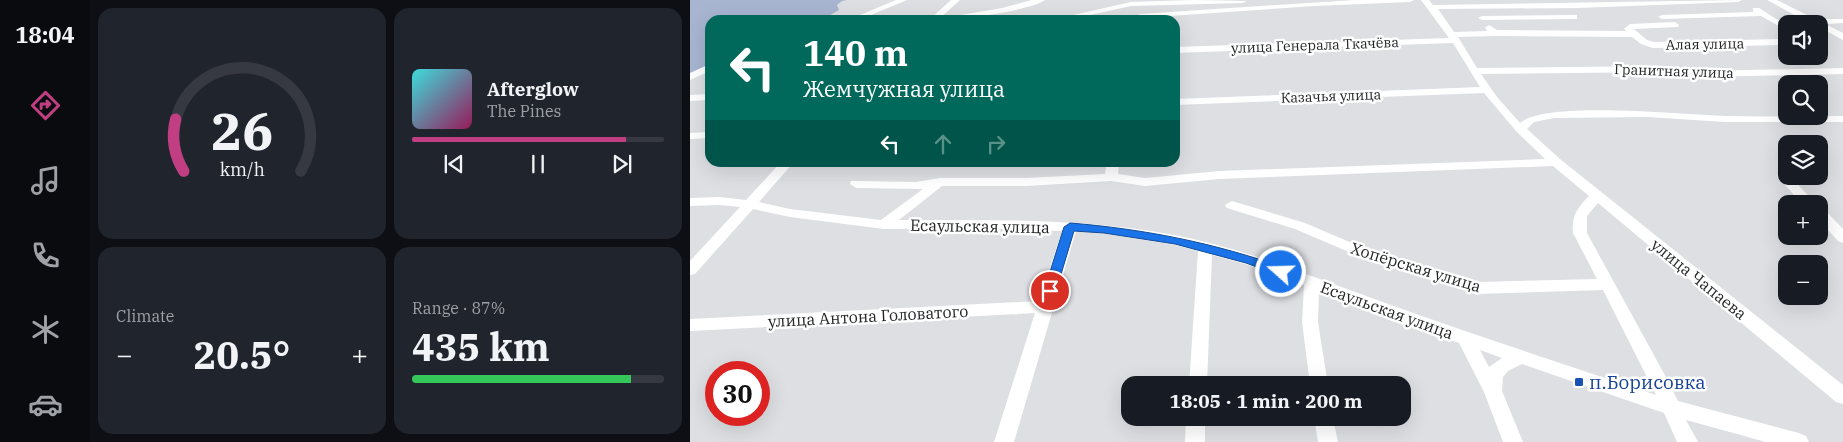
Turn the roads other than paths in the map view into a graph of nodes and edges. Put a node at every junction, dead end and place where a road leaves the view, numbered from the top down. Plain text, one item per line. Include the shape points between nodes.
1 (903, 0) edge
2 (956, 0) edge
3 (1040, 0) edge
4 (1410, 0) edge
5 (1738, 0) edge
6 (1771, 0) edge
7 (1243, 1) edge
8 (1159, 2) edge
9 (1428, 3) edge
10 (1474, 6) junction
11 (1763, 14) junction
12 (865, 15) edge
13 (939, 15) edge
14 (972, 15) edge
15 (1079, 15) edge
16 (1141, 15) edge
17 (1177, 15) edge
18 (1801, 15) edge
19 (1482, 18) junction
20 (1574, 18) dead end
21 (1628, 18) dead end
22 (1843, 21) edge
23 (1828, 22) edge
24 (1778, 23) edge
25 (1674, 25) dead end
26 (1828, 29) edge
27 (1495, 33) junction
28 (1633, 34) junction
29 (1453, 37) junction
30 (1843, 37) edge
31 (1778, 42) edge
32 (1180, 50) edge
33 (705, 70) edge
34 (1843, 70) edge
35 (1475, 71) junction
36 (690, 77) edge
37 (1487, 90) junction
38 (705, 97) edge
39 (690, 98) edge
40 (1180, 102) edge
41 (1843, 119) edge
42 (1520, 128) junction
43 (705, 135) edge
44 (690, 136) edge
45 (1556, 162) junction
46 (783, 167) edge
47 (1113, 167) edge
48 (1112, 177) junction
49 (940, 182) junction
50 (856, 184) dead end
51 (1792, 185) edge
52 (1801, 195) edge
53 (1597, 196) junction
54 (690, 202) edge
55 (750, 204) junction
56 (1232, 205) dead end
57 (1828, 222) edge
58 (884, 225) junction
59 (1070, 227) junction
60 (1843, 238) edge
61 (1205, 248) junction
62 (690, 270) edge
63 (1312, 283) junction
64 (1607, 284) junction
65 (1045, 307) junction
66 (690, 325) edge
67 (1465, 338) junction
68 (1522, 356) junction
69 (1198, 376) edge
70 (1318, 376) edge
71 (1493, 391) junction
72 (1843, 396) edge
73 (1672, 408) junction
74 (1196, 426) edge
75 (1325, 426) edge
76 (1004, 442) edge
77 (1195, 442) edge
78 (1328, 442) edge
79 (1513, 442) edge
80 (1688, 442) edge
81 (1799, 442) edge

1 - 12 street
2 - 13 street
3 - 14 street
4 - 17 street
5 - 10 street
5 - 11 street
6 - 18 street
7 - 8 street
8 - 15 street via 1131,4
8 - 16 street
9 - 10 street
9 - 29 street, улица Чапаева
10 - 19 street
11 - 21 street
11 - 24 street
19 - 20 street
19 - 27 street
22 - 23 street
25 - 28 street via 1628,28
26 - 30 street
27 - 28 street, улица Генерала Ткачёва
27 - 29 street, улица Генерала Ткачёва
28 - 31 street, Алая улица via 1653,45
29 - 32 street, улица Генерала Ткачёва
29 - 35 street, улица Чапаева
33 - 36 street
34 - 35 street, Гранитная улица via 1704,74 1666,69
35 - 37 street, улица Чапаева
37 - 40 street, Казачья улица
37 - 42 street, улица Чапаева
38 - 39 street
41 - 42 street via 1554,115 1532,118
42 - 45 street, улица Чапаева
43 - 44 street
45 - 48 street via 1220,175 1146,182
45 - 53 street, улица Чапаева
46 - 55 street
47 - 48 street
48 - 49 street
49 - 50 street via 916,186
49 - 58 street
51 - 52 street
53 - 64 street via 1582,211 1578,222 1580,234
53 - 72 street, улица Чапаева
54 - 55 street, Есаульская улица
55 - 58 street, Есаульская улица via 790,214
55 - 62 street
56 - 64 street, Хопёрская улица via 1300,226 1368,254 1476,288
57 - 60 street
58 - 59 street, Есаульская улица
59 - 61 street, Есаульская улица via 1150,235
59 - 65 street
61 - 63 street, Есаульская улица via 1250,260
61 - 69 street
63 - 67 street, Есаульская улица
63 - 70 street via 1310,322
64 - 73 street
65 - 66 street, улица Антона Головатого
65 - 76 street
67 - 68 street, Есаульская улица
67 - 71 street
68 - 71 street via 1494,374
68 - 73 street, Есаульская улица
71 - 79 street
73 - 80 street
73 - 81 street, Есаульская улица
74 - 77 street
75 - 78 street

